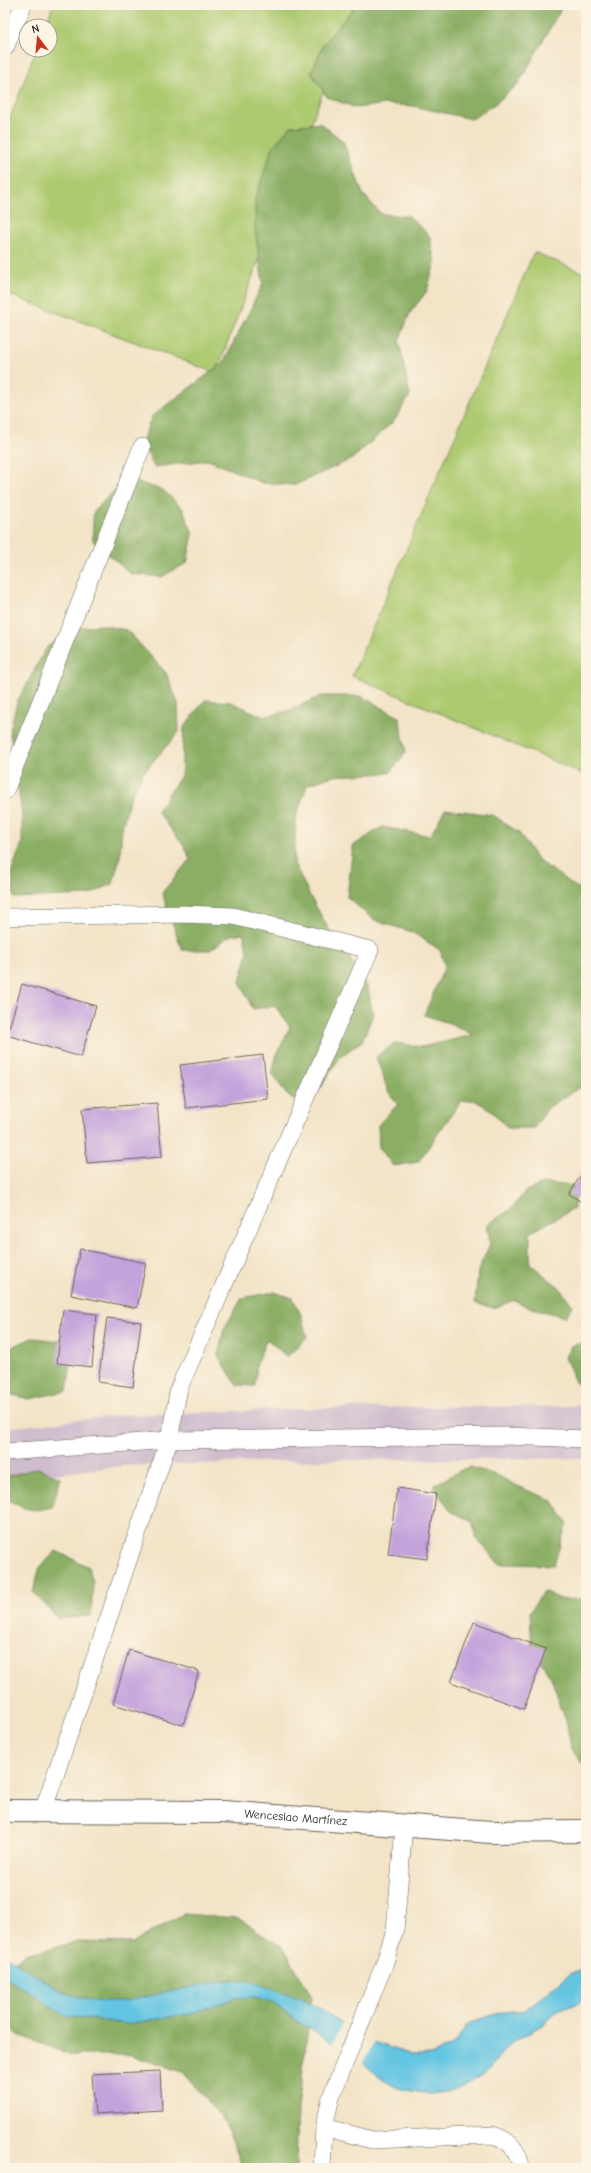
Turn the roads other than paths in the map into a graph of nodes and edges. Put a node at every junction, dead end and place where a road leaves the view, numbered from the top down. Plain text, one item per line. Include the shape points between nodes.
1 (23, 5) edge
2 (5, 48) edge
3 (142, 447) dead end
4 (5, 791) edge
5 (5, 917) edge
6 (586, 1439) edge
7 (169, 1440) junction
8 (5, 1452) edge
9 (43, 1810) junction
10 (5, 1811) edge
11 (404, 1826) junction
12 (586, 1831) edge
13 (324, 2127) junction
14 (322, 2168) edge
15 (521, 2168) edge

1 - 2 lane
3 - 4 lane
5 - 7 lane via 184,914 233,916 370,950 178,1388
6 - 7 lane via 505,1436
7 - 8 lane
7 - 9 lane
9 - 10 main road, Wenceslao Martínez
9 - 11 main road, Wenceslao Martínez via 223,1812
11 - 12 main road, Wenceslao Martínez via 491,1832
11 - 13 lane via 395,1930 384,1965 331,2097
13 - 14 lane
13 - 15 lane via 372,2140 492,2135 504,2138 512,2145

